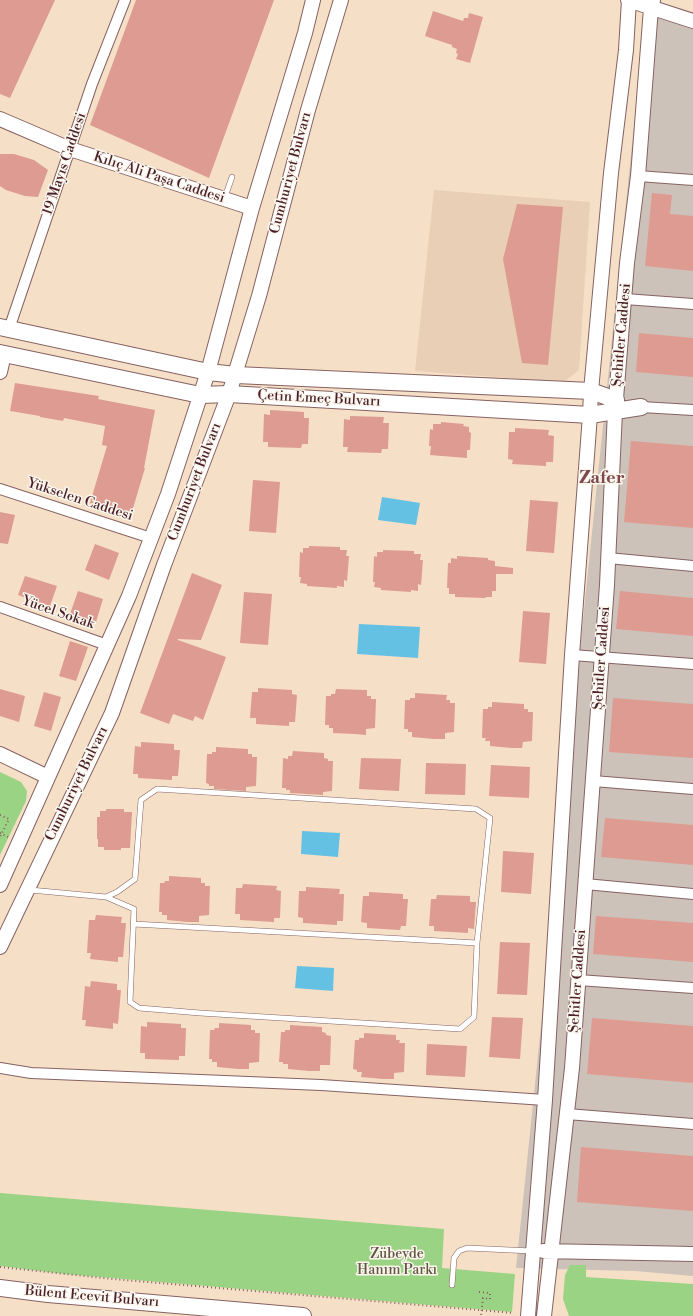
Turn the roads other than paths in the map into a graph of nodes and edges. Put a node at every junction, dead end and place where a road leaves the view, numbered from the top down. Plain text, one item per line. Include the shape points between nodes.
1 (125, 0) edge
2 (313, 0) edge
3 (341, 0) edge
4 (629, 0) edge
5 (652, 4) edge
6 (693, 21) edge
7 (0, 119) edge
8 (70, 149) junction
9 (638, 176) junction
10 (232, 177) dead end
11 (693, 180) edge
12 (224, 199) junction
13 (252, 208) junction
14 (625, 299) junction
15 (693, 304) edge
16 (4, 328) edge
17 (2, 354) edge
18 (0, 372) edge
19 (208, 372) junction
20 (236, 375) junction
21 (591, 391) junction
22 (229, 394) junction
23 (200, 395) junction
24 (616, 406) junction
25 (641, 407) joint
26 (693, 410) edge
27 (590, 415) junction
28 (0, 489) edge
29 (151, 538) junction
30 (608, 558) junction
31 (693, 566) edge
32 (0, 608) edge
33 (107, 645) junction
34 (572, 655) junction
35 (602, 656) junction
36 (693, 664) edge
37 (0, 754) edge
38 (48, 777) junction
39 (593, 781) junction
40 (693, 789) edge
41 (585, 884) junction
42 (0, 885) edge
43 (27, 889) junction
44 (693, 894) edge
45 (106, 897) junction
46 (134, 924) junction
47 (477, 943) junction
48 (0, 947) edge
49 (578, 980) junction
50 (693, 988) edge
51 (0, 1068) edge
52 (545, 1100) junction
53 (567, 1114) junction
54 (693, 1124) edge
55 (533, 1251) junction
56 (552, 1251) junction
57 (693, 1254) edge
58 (452, 1284) dead end
59 (0, 1288) edge
60 (303, 1316) edge
61 (528, 1316) edge
62 (544, 1316) edge

1 - 8 street, 19 Mayıs Caddesi
2 - 13 street, Cumhuriyet Bulvarı
3 - 20 street, Cumhuriyet Bulvarı via 308,110
4 - 5 street
4 - 21 street, Şehitler Caddesi
5 - 6 street
5 - 9 street, Şehitler Caddesi
7 - 8 street, Kılıç Ali Paşa Caddesi
8 - 12 street, Kılıç Ali Paşa Caddesi
8 - 16 street, 19 Mayıs Caddesi
9 - 11 street
9 - 14 street, Şehitler Caddesi
10 - 12 lane
12 - 13 street, Kılıç Ali Paşa Caddesi
13 - 19 street, Cumhuriyet Bulvarı
14 - 15 street
14 - 24 street, Şehitler Caddesi
16 - 19 main road
17 - 18 street
17 - 23 main road, Çetin Emeç Bulvarı
19 - 20 main road
19 - 23 street, Cumhuriyet Bulvarı
20 - 21 main road
20 - 22 street, Cumhuriyet Bulvarı
21 - 24 main road
21 - 27 street, Şehitler Caddesi
22 - 23 main road, Çetin Emeç Bulvarı
22 - 27 main road, Çetin Emeç Bulvarı
22 - 43 street, Cumhuriyet Bulvarı via 164,565 112,713
23 - 29 street, Cumhuriyet Bulvarı
24 - 25 main road, Çetin Emeç Bulvarı
24 - 27 main road, Çetin Emeç Bulvarı
24 - 30 street, Şehitler Caddesi
25 - 26 street
27 - 34 street, Şehitler Caddesi
28 - 29 street, Yükselen Caddesi
29 - 33 street, Cumhuriyet Bulvarı
30 - 31 street
30 - 35 street, Şehitler Caddesi
32 - 33 street, Yücel Sokak
33 - 38 street, Cumhuriyet Bulvarı
34 - 35 street
34 - 52 street, Şehitler Caddesi
35 - 36 street
35 - 39 street, Şehitler Caddesi
37 - 38 street
38 - 42 street, Cumhuriyet Bulvarı
39 - 40 street
39 - 41 street, Şehitler Caddesi
41 - 44 street
41 - 49 street, Şehitler Caddesi
43 - 45 lane
43 - 48 street, Cumhuriyet Bulvarı
45 - 46 lane via 134,909
45 - 47 lane via 135,879 141,800 157,790 476,809 490,818
46 - 47 lane
46 - 47 lane via 130,1002 139,1008 460,1029 474,1017
49 - 50 street
49 - 53 street, Şehitler Caddesi
51 - 52 street via 31,1073 321,1085
52 - 55 street, Şehitler Caddesi
53 - 54 street
53 - 56 street, Şehitler Caddesi
55 - 56 street
55 - 58 lane via 467,1248 459,1251 454,1258
55 - 61 street, Şehitler Caddesi
56 - 57 street
56 - 62 street, Şehitler Caddesi
59 - 60 main road, Bülent Ecevit Bulvarı

